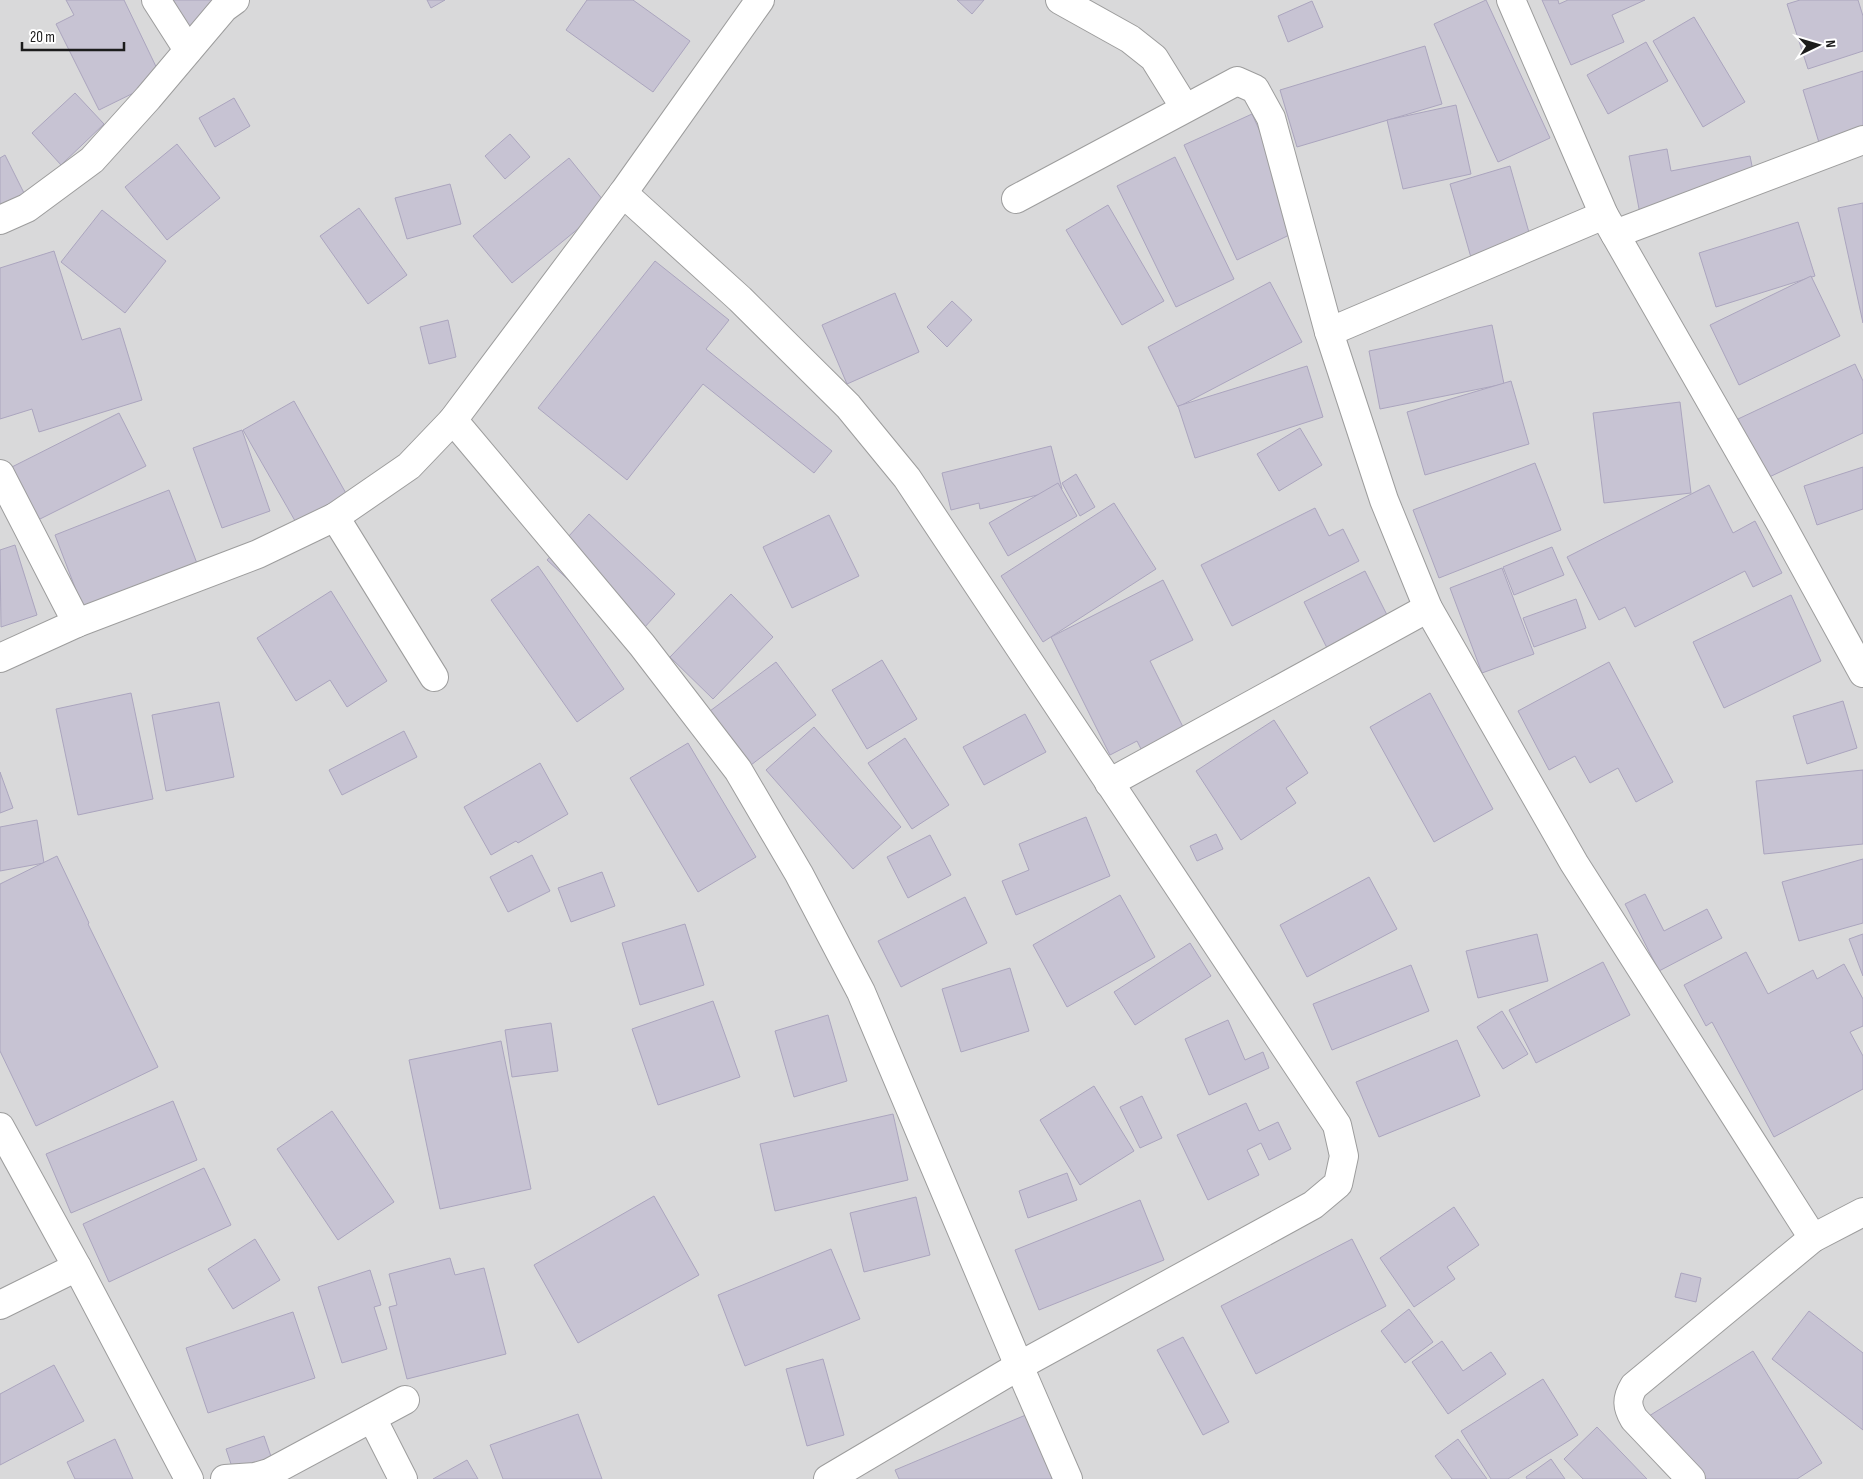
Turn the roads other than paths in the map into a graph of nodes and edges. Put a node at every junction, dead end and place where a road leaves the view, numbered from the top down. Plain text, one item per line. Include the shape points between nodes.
1 (156, 0) edge
2 (235, 0) edge
3 (760, 0) edge
4 (1060, 0) edge
5 (1511, 0) edge
6 (188, 50) junction
7 (1185, 108) junction
8 (1863, 140) edge
9 (624, 193) junction
10 (1016, 199) dead end
11 (0, 220) edge
12 (1610, 224) junction
13 (1328, 332) junction
14 (453, 420) junction
15 (0, 474) edge
16 (335, 517) junction
17 (1428, 608) junction
18 (78, 623) junction
19 (0, 658) edge
20 (1863, 673) edge
21 (434, 677) dead end
22 (1110, 782) junction
23 (0, 1127) edge
24 (1863, 1212) edge
25 (1813, 1238) junction
26 (77, 1267) junction
27 (0, 1305) edge
28 (1019, 1366) junction
29 (404, 1400) dead end
30 (372, 1418) junction
31 (190, 1479) edge
32 (225, 1479) edge
33 (403, 1479) edge
34 (828, 1479) edge
35 (1068, 1479) edge
36 (1691, 1479) edge

1 - 6 street
2 - 6 street via 224,8
3 - 9 street
4 - 7 street via 1130,38 1154,58
5 - 12 street
6 - 11 street via 92,160 27,208
7 - 10 street
7 - 13 street via 1237,80 1255,89 1271,118
8 - 12 street
9 - 14 street
9 - 22 street via 740,299 848,406 907,478
12 - 13 street
12 - 20 street
13 - 17 street via 1384,500
14 - 16 street via 409,466
14 - 28 street via 642,645 743,778 799,874 861,992
15 - 18 street
16 - 18 street via 258,554
16 - 21 street
17 - 22 street
17 - 25 street via 1574,863
18 - 19 street
22 - 28 street via 1337,1125 1344,1156 1338,1184 1313,1205
23 - 26 street
24 - 25 street
25 - 36 street via 1634,1386 1628,1395 1628,1408 1634,1419
26 - 27 street
26 - 31 street
28 - 34 street
28 - 35 street
29 - 30 street
30 - 32 street via 268,1473
30 - 33 street

